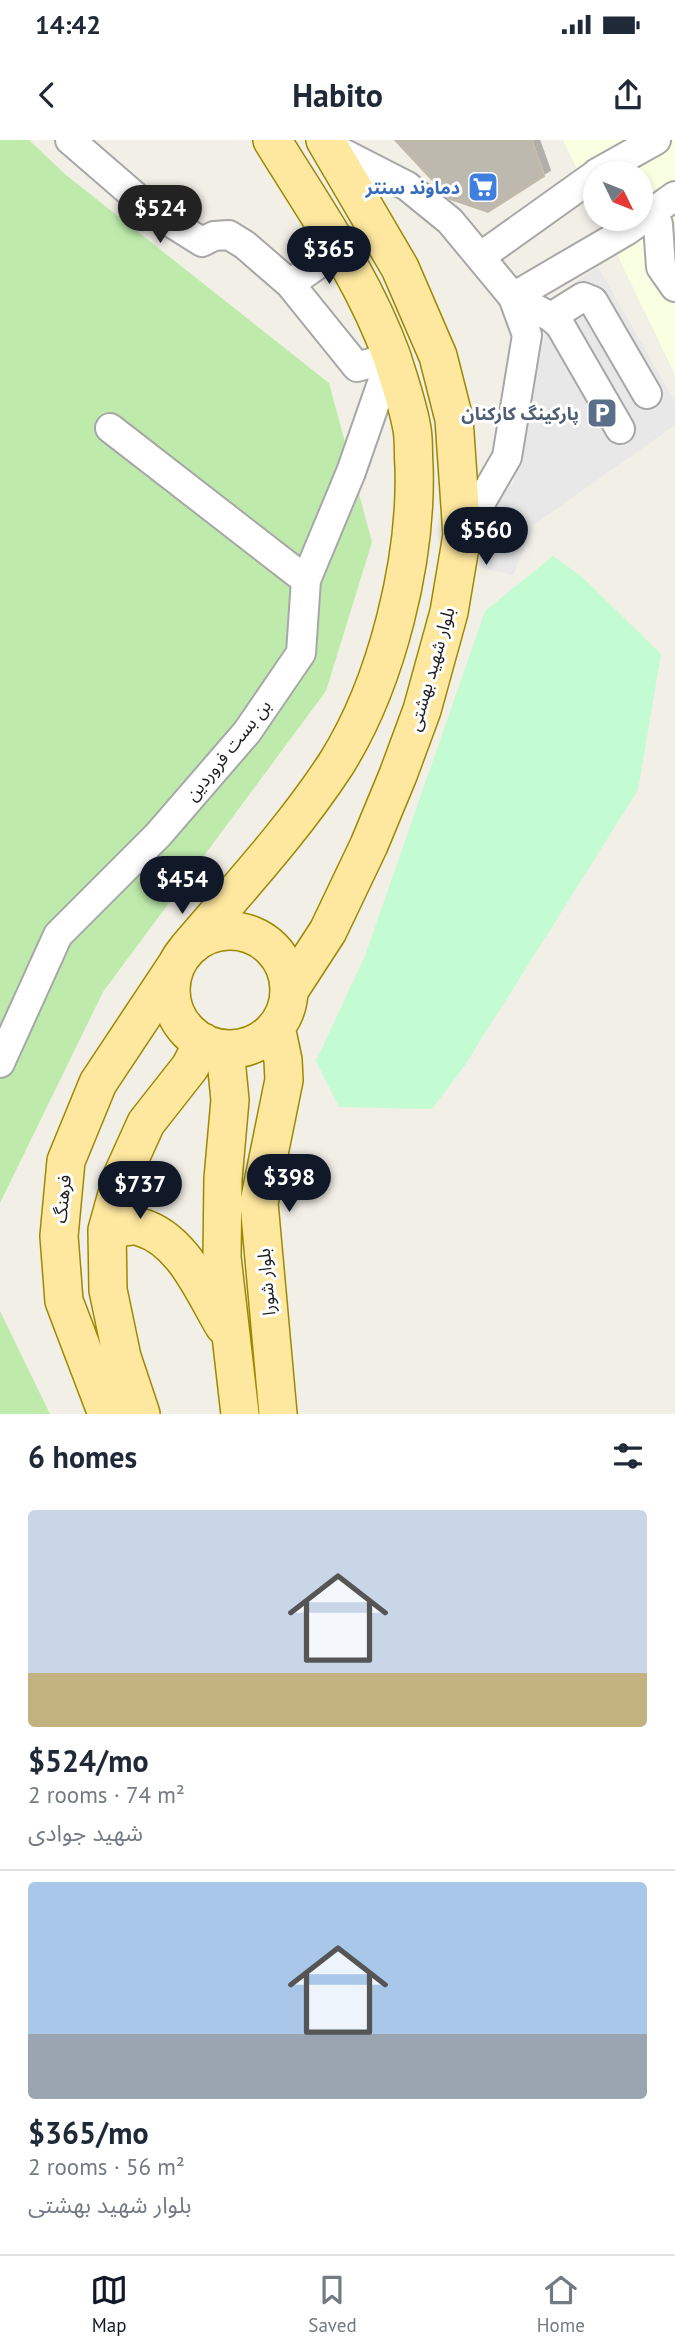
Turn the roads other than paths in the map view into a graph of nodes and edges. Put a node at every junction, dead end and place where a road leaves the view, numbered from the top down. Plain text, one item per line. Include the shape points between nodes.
1 (70, 140) edge
2 (272, 140) edge
3 (656, 140) edge
4 (328, 144) edge
5 (619, 161) edge
6 (583, 183) edge
7 (675, 196) edge
8 (653, 211) edge
9 (653, 214) edge
10 (626, 231) edge
11 (339, 249) junction
12 (480, 257) junction
13 (290, 284) junction
14 (675, 287) edge
15 (513, 297) junction
16 (551, 317) junction
17 (391, 357) junction
18 (647, 394) dead end
19 (110, 428) dead end
20 (620, 429) dead end
21 (462, 535) junction
22 (306, 580) junction
23 (182, 956) junction
24 (289, 991) junction
25 (276, 1027) junction
26 (214, 1046) junction
27 (0, 1063) edge
28 (107, 1230) junction
29 (231, 1337) junction
30 (107, 1414) edge
31 (141, 1414) edge
32 (240, 1414) edge
33 (278, 1414) edge

1 - 13 street via 152,210 202,242 229,235
2 - 11 main road
3 - 5 street
4 - 12 street via 407,186 450,221
4 - 21 main road, بلوار شهید بهشتی via 400,268 438,356 454,419
6 - 12 street
7 - 8 street
9 - 14 street via 661,267
10 - 15 street
11 - 13 street
11 - 17 main road
12 - 15 street
13 - 17 street via 357,367
15 - 16 street
15 - 21 street via 527,335 507,457
16 - 18 street via 583,297 593,301
16 - 20 street
17 - 22 street, بن بست فروردین via 351,472
17 - 23 main road via 412,429 415,502 402,593 370,697 342,754 298,818
19 - 22 street
21 - 24 main road, بلوار شهید بهشتی via 449,612 398,775 328,931
22 - 27 street, بن بست فروردین via 301,653 247,732 158,835 58,934
23 - 24 main road via 201,938 218,932 253,935 279,958
23 - 26 main road via 172,981 177,1017 188,1032
23 - 30 main road, فرهنگ via 98,1083 66,1161 59,1236 64,1301
24 - 25 main road
25 - 26 main road via 244,1047
25 - 33 main road, بلوار شورا via 284,1080 259,1203
26 - 28 main road via 190,1067 146,1123 122,1176
26 - 29 main road via 230,1100 222,1257
28 - 29 main road via 138,1226 165,1238 189,1266
28 - 31 main road via 108,1290 122,1357
29 - 32 main road

